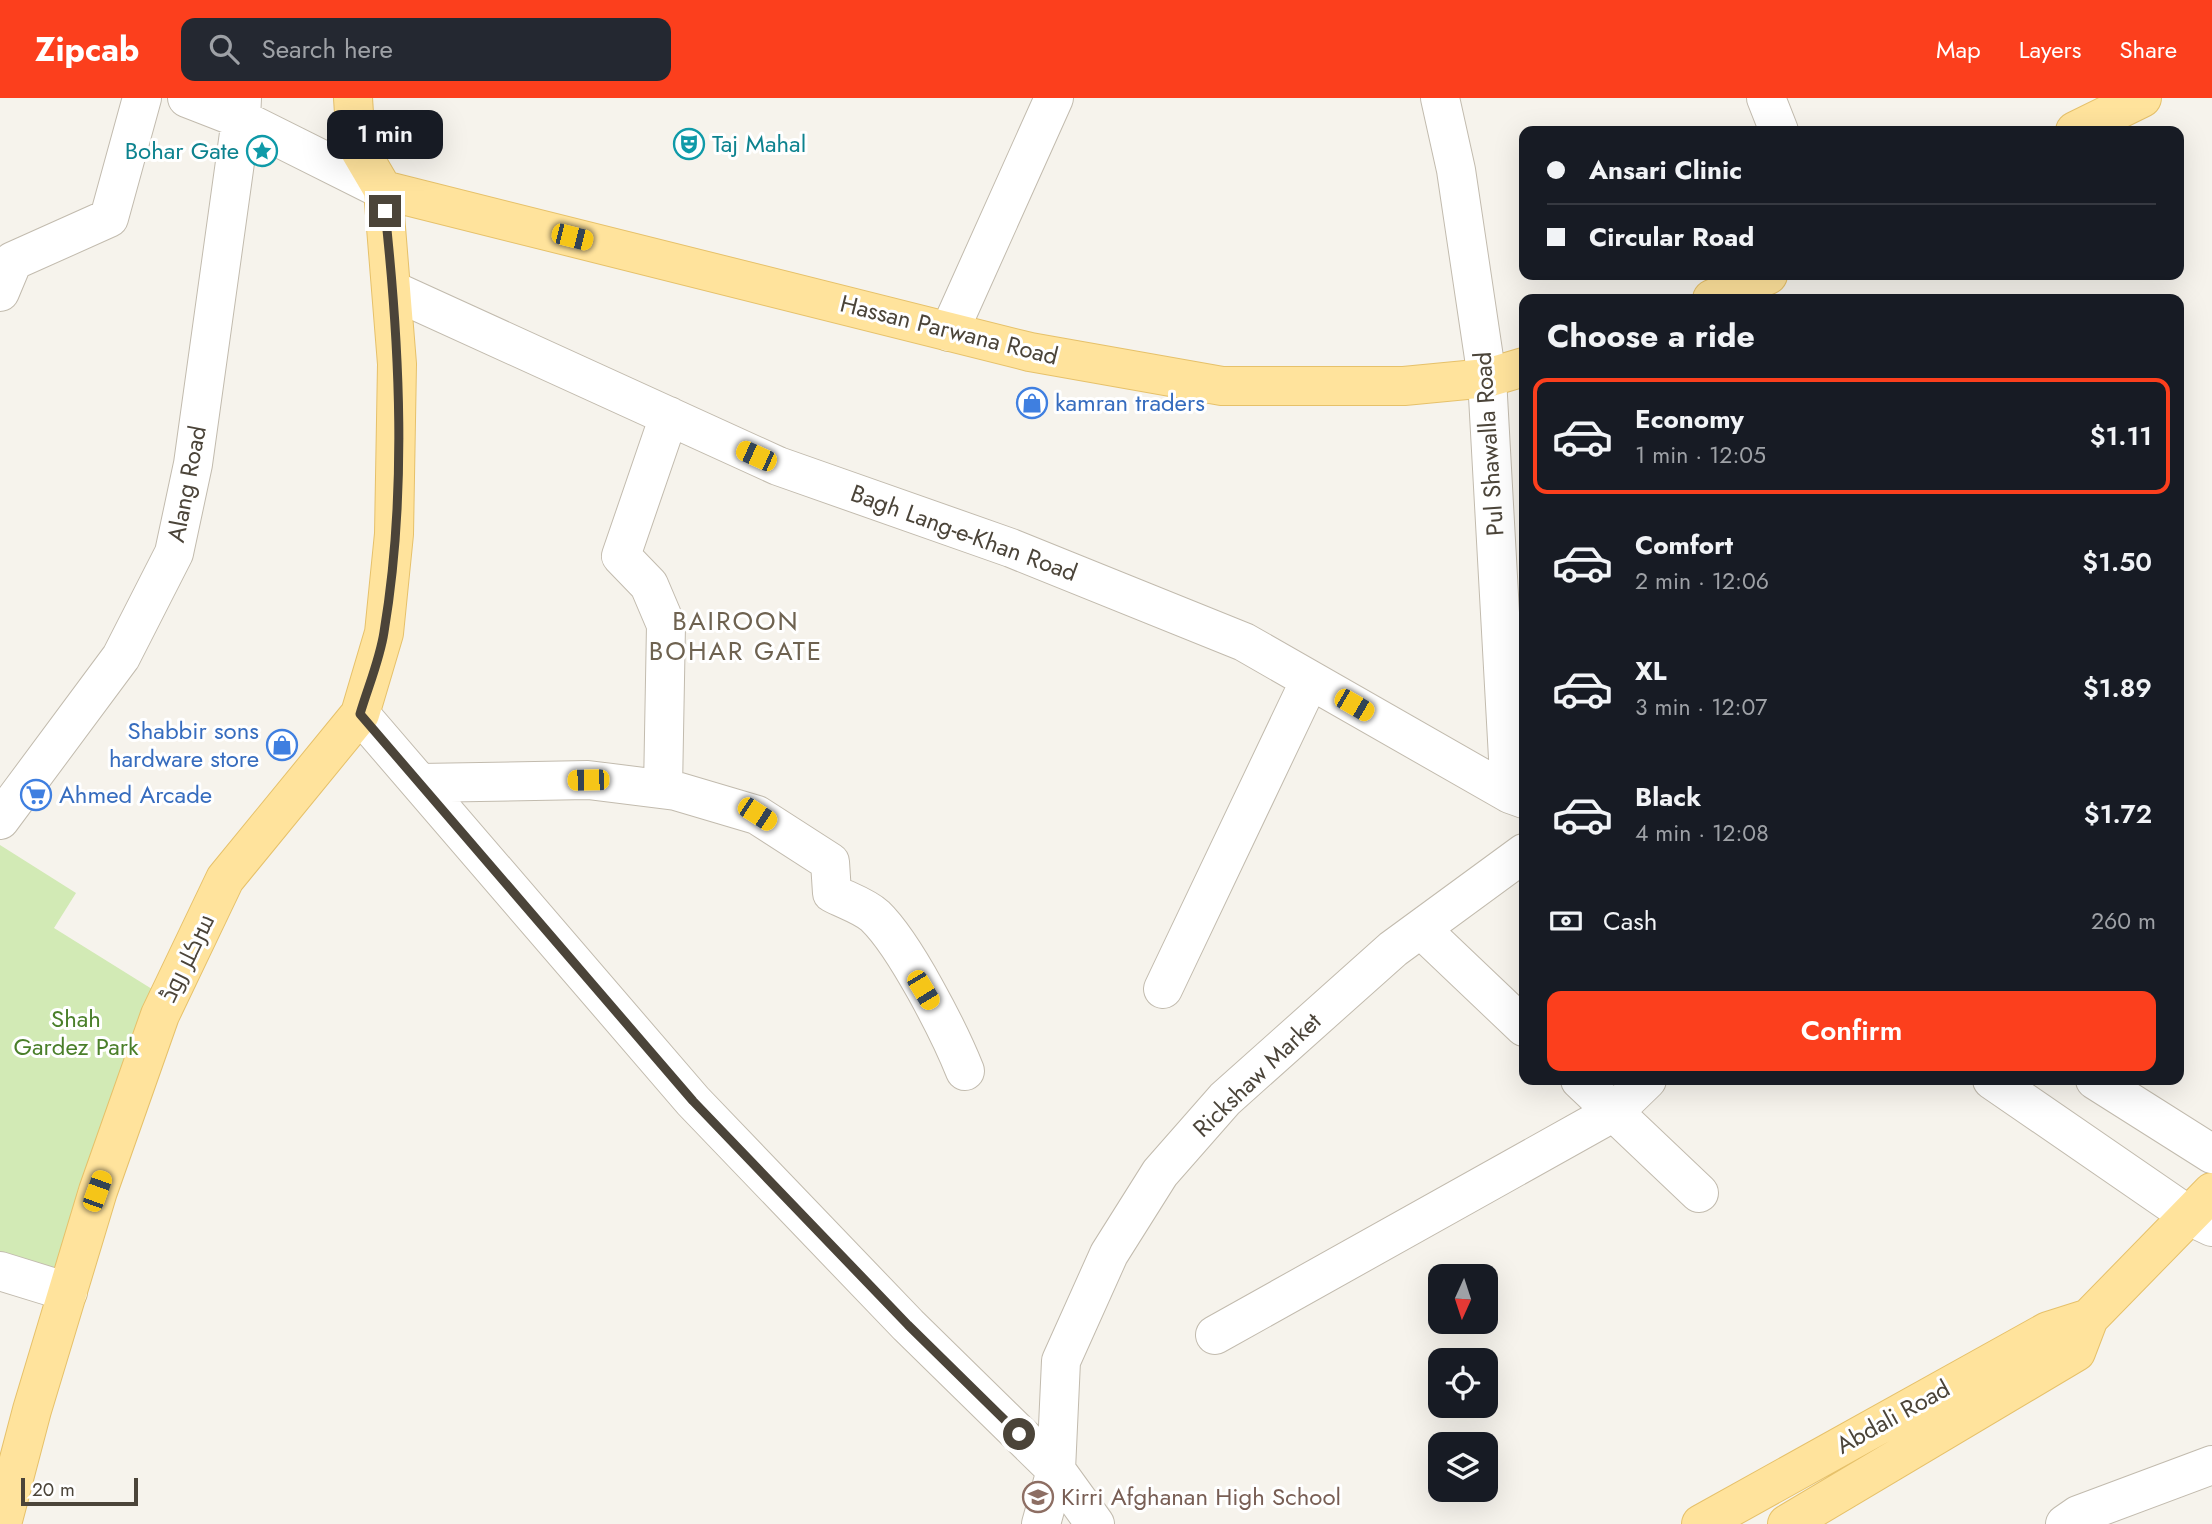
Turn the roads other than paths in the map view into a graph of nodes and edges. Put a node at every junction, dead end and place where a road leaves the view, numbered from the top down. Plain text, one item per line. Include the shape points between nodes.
1 (142, 98) edge
2 (187, 98) edge
3 (353, 98) edge
4 (1054, 98) edge
5 (1440, 98) edge
6 (1766, 98) edge
7 (2130, 101) edge
8 (242, 108) edge
9 (1777, 126) edge
10 (2084, 126) edge
11 (383, 190) junction
12 (1757, 280) edge
13 (392, 289) junction
14 (0, 292) edge
15 (1727, 294) edge
16 (949, 332) junction
17 (1519, 368) edge
18 (1487, 378) junction
19 (669, 416) junction
20 (1310, 680) junction
21 (360, 714) junction
22 (420, 783) junction
23 (663, 789) junction
24 (1517, 796) edge
25 (0, 820) edge
26 (1519, 857) edge
27 (1421, 929) junction
28 (1163, 989) dead end
29 (1519, 1022) edge
30 (965, 1070) dead end
31 (1585, 1085) edge
32 (1642, 1085) edge
33 (2001, 1085) edge
34 (2103, 1085) edge
35 (1614, 1112) junction
36 (2212, 1154) edge
37 (1699, 1193) dead end
38 (2205, 1212) edge
39 (0, 1271) edge
40 (68, 1292) junction
41 (2089, 1318) junction
42 (1214, 1335) dead end
43 (2212, 1465) edge
44 (1056, 1470) junction
45 (2, 1524) edge
46 (1041, 1524) edge
47 (1095, 1524) edge
48 (1701, 1524) edge
49 (1787, 1524) edge
50 (2066, 1524) edge

1 - 14 street via 109,218 13,261
2 - 8 street
3 - 11 main road via 356,144
4 - 16 street
5 - 18 street, Pul Shawalla Road via 1456,170
6 - 9 street
7 - 10 main road
8 - 11 street
8 - 25 street, Alang Road via 193,464 174,553 121,657
11 - 13 main road
11 - 16 main road, Hassan Parwana Road
12 - 15 main road
13 - 19 street, Bagh Lang-e-Khan Road
13 - 21 main road via 397,364 394,534 384,633
16 - 18 main road, Hassan Parwana Road via 1030,352 1222,387 1404,386
17 - 18 main road, Hassan Parwana Road
18 - 24 street, Pul Shawalla Road
19 - 20 street, Bagh Lang-e-Khan Road via 778,466 1011,548 1244,642
19 - 23 street via 621,556 649,585 666,625
20 - 24 street, Bagh Lang-e-Khan Road
20 - 28 street
21 - 22 street
21 - 40 main road, سرکلر روڈ via 225,879 160,1015 97,1191
22 - 23 street via 588,780
22 - 44 street via 693,1101 908,1325
23 - 30 street via 757,814 830,862 832,893 874,916 949,1032
26 - 27 street, Rickshaw Market
27 - 29 street
27 - 44 street, Rickshaw Market via 1225,1098 1160,1173 1109,1254 1061,1361
31 - 35 street
32 - 35 street
33 - 38 street
34 - 36 street
35 - 37 street
35 - 42 street
38 - 41 main road, Abdali Road
39 - 40 street
40 - 45 main road, سرکلر روڈ
41 - 48 main road, Abdali Road via 2048,1331
41 - 49 main road, Abdali Road via 2076,1352
43 - 50 street via 2078,1515
44 - 46 street, Rickshaw Market
44 - 47 street

